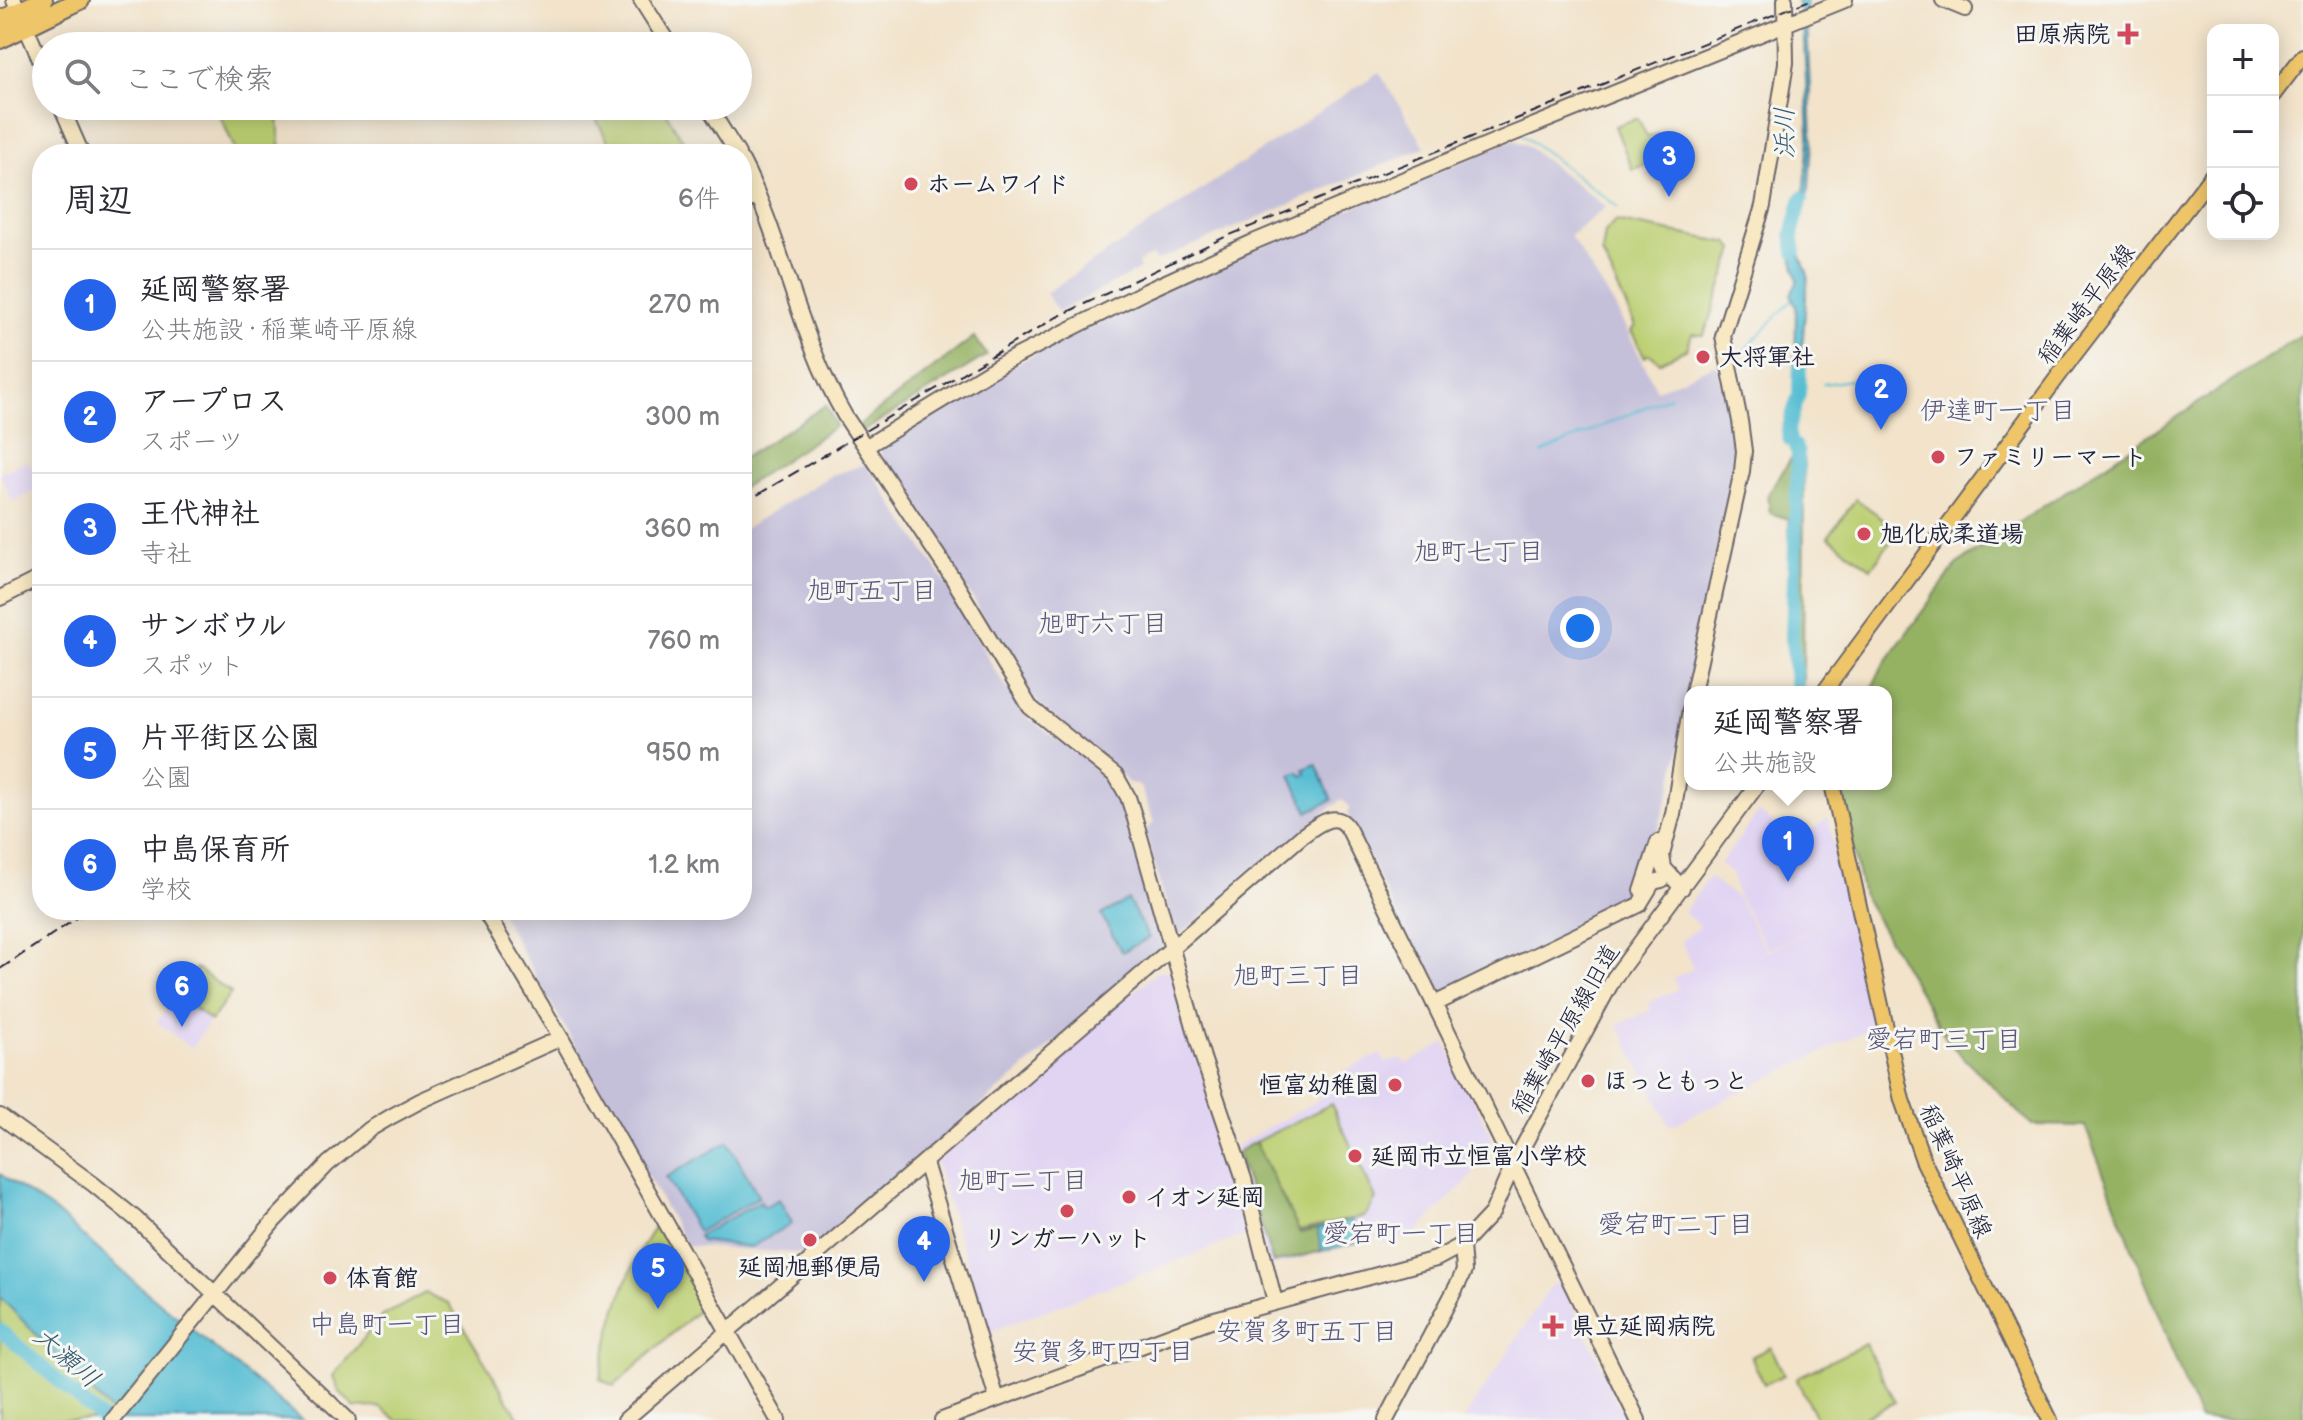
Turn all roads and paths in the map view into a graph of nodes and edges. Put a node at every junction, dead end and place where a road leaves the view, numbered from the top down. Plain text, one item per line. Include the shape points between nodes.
1 (43, 0) edge
2 (80, 0) edge
3 (641, 0) edge
4 (1785, 0) edge
5 (1845, 0) edge
6 (1943, 0) edge
7 (1965, 9) dead end
8 (19, 13) edge
9 (0, 21) edge
10 (1790, 22) junction
11 (661, 32) edge
12 (0, 39) edge
13 (32, 42) edge
14 (2303, 56) edge
15 (2279, 87) edge
16 (67, 120) edge
17 (717, 120) edge
18 (78, 144) edge
19 (732, 144) edge
20 (2207, 182) edge
21 (752, 184) edge
22 (757, 195) junction
23 (752, 198) edge
24 (867, 446) junction
25 (32, 582) edge
26 (0, 598) edge
27 (1694, 686) edge
28 (1828, 686) edge
29 (1684, 744) edge
30 (1754, 790) edge
31 (1833, 790) edge
32 (1675, 796) junction
33 (1654, 857) junction
34 (1662, 880) junction
35 (1682, 888) junction
36 (1636, 906) junction
37 (490, 920) edge
38 (1171, 950) junction
39 (1434, 1004) junction
40 (561, 1038) junction
41 (0, 1116) edge
42 (925, 1163) junction
43 (1513, 1165) junction
44 (1462, 1245) junction
45 (212, 1297) junction
46 (1275, 1302) junction
47 (729, 1330) junction
48 (997, 1399) junction
49 (113, 1420) edge
50 (348, 1420) edge
51 (625, 1420) edge
52 (778, 1420) edge
53 (942, 1420) edge
54 (1386, 1420) edge
55 (1638, 1420) edge
56 (2050, 1420) edge

1 - 8 highway
2 - 8 highway
3 - 11 street
4 - 10 street
5 - 10 street
6 - 7 street
8 - 9 highway
8 - 12 highway
8 - 13 street
10 - 24 street via 1157,286 1001,364
10 - 27 street via 1763,206 1724,325 1744,451
14 - 15 main road
16 - 18 street
17 - 19 street
20 - 28 main road, 稲葉崎平原線
21 - 22 street
22 - 23 street
22 - 24 street via 830,390
24 - 38 street via 1030,707 1122,783
25 - 26 street
29 - 32 street
30 - 35 street, 稲葉崎平原線旧道
31 - 56 main road, 稲葉崎平原線 via 1902,1100 1923,1160
32 - 33 street
32 - 35 street via 1663,864
33 - 34 street
33 - 36 street
34 - 35 street
34 - 36 street via 1653,882
35 - 43 street, 稲葉崎平原線旧道 via 1614,978
36 - 39 street
37 - 40 street
38 - 39 street via 1302,836 1334,819 1346,824
38 - 42 street
38 - 46 street via 1244,1179
39 - 43 street
40 - 45 street via 370,1129 273,1222
40 - 47 street
41 - 45 street via 136,1219
42 - 47 street
42 - 48 street
43 - 44 street, 稲葉崎平原線旧道 via 1492,1213
43 - 55 street
44 - 46 street, 稲葉崎平原線旧道 via 1436,1259
44 - 54 street via 1464,1271
45 - 49 street
45 - 50 street
46 - 48 street, 稲葉崎平原線旧道 via 1211,1320
47 - 51 street
47 - 52 street
48 - 53 street, 稲葉崎平原線旧道

